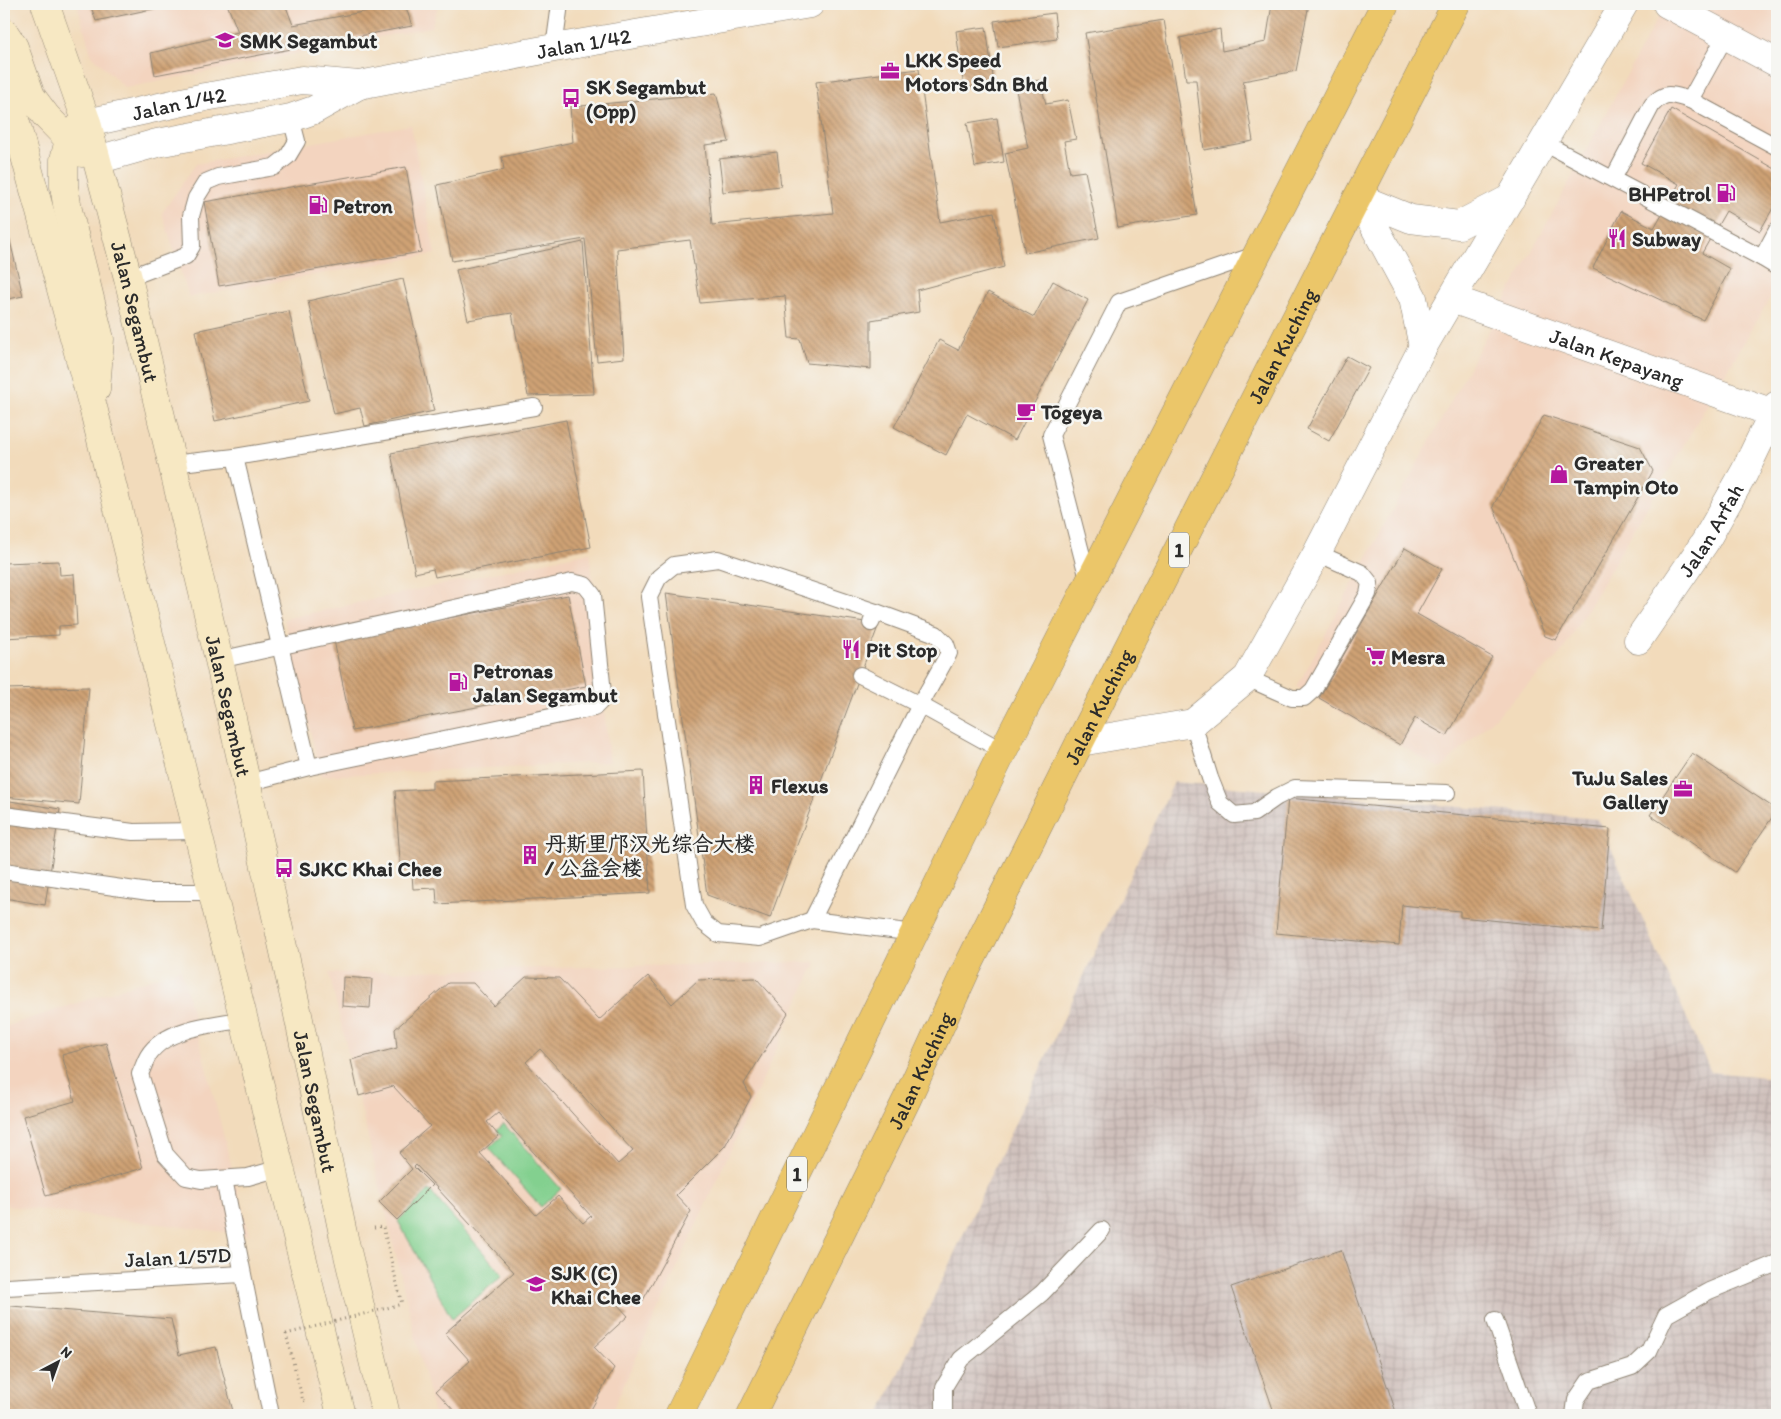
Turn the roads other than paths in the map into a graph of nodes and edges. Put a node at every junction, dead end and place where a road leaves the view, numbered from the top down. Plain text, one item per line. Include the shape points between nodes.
1 (45, 4) edge
2 (560, 4) edge
3 (810, 4) edge
4 (1384, 4) edge
5 (1456, 4) edge
6 (1624, 4) edge
7 (1667, 4) edge
8 (4, 32) edge
9 (1726, 35) junction
10 (554, 48) junction
11 (1777, 63) edge
12 (4, 79) edge
13 (359, 85) junction
14 (1690, 100) junction
15 (291, 118) junction
16 (78, 131) junction
17 (1542, 142) junction
18 (1777, 147) edge
19 (97, 160) junction
20 (1613, 179) junction
21 (1358, 198) junction
22 (1511, 198) junction
23 (1777, 230) edge
24 (1258, 254) junction
25 (1762, 258) junction
26 (1777, 266) edge
27 (128, 278) junction
28 (1452, 299) junction
29 (1423, 347) junction
30 (534, 407) dead end
31 (1775, 409) edge
32 (94, 411) junction
33 (235, 458) junction
34 (171, 464) junction
35 (1317, 552) junction
36 (1089, 583) junction
37 (1638, 640) dead end
38 (281, 648) junction
39 (219, 660) junction
40 (860, 675) dead end
41 (1247, 678) junction
42 (920, 705) junction
43 (1194, 723) junction
44 (1080, 742) junction
45 (1003, 751) junction
46 (309, 767) junction
47 (247, 783) junction
48 (1447, 793) dead end
49 (4, 815) edge
50 (197, 831) junction
51 (4, 871) edge
52 (212, 892) junction
53 (812, 920) junction
54 (915, 933) junction
55 (243, 1020) junction
56 (280, 1168) junction
57 (224, 1179) junction
58 (1102, 1230) dead end
59 (1777, 1263) edge
60 (242, 1274) junction
61 (4, 1289) edge
62 (1495, 1320) dead end
63 (271, 1415) edge
64 (341, 1415) edge
65 (386, 1415) edge
66 (679, 1415) edge
67 (751, 1415) edge
68 (944, 1415) edge
69 (1528, 1415) edge
70 (1574, 1415) edge

1 - 16 main road
2 - 10 lane
3 - 10 street, Jalan 1/42
4 - 24 highway, 1
5 - 21 highway, Jalan Kuching / 1
6 - 17 street
7 - 9 street
8 - 16 main road via 14,47 31,96 46,116
9 - 11 street
9 - 14 lane
10 - 13 street, Jalan 1/42
12 - 32 main road
13 - 15 street, Jalan 1/42 via 314,110
13 - 16 street, Jalan 1/42 via 302,80 205,97
14 - 18 lane
14 - 20 lane via 1667,94 1652,105
15 - 19 street, Jalan 1/42 via 157,143
15 - 27 lane via 297,141 288,156 274,167 206,182 196,198 191,216 192,246 186,256
16 - 19 main road via 77,150
16 - 32 main road via 64,160 64,186 100,339
17 - 20 lane
17 - 22 street
19 - 27 main road, Jalan Segambut
20 - 25 lane
21 - 22 street via 1411,219 1459,224
21 - 29 street via 1413,298
21 - 44 highway, Jalan Kuching / 1
22 - 28 street
23 - 25 lane
24 - 36 highway, 1
24 - 36 lane via 1119,302 1069,399 1051,435
25 - 26 lane
27 - 34 main road, Jalan Segambut
28 - 29 street
28 - 31 street, Jalan Kepayang
29 - 35 street
30 - 33 lane
31 - 37 street, Jalan Arfah via 1705,542
32 - 50 main road
33 - 34 lane
33 - 38 lane
34 - 39 main road, Jalan Segambut
35 - 41 street
35 - 41 lane via 1362,573 1370,583 1368,594 1313,690 1304,698 1292,698
36 - 45 highway, 1
38 - 39 lane
38 - 46 lane
38 - 46 lane via 572,582 585,585 593,595 603,693 594,708
39 - 47 main road, Jalan Segambut
40 - 42 lane
41 - 43 street
42 - 45 lane
42 - 53 lane
42 - 53 lane via 949,653 946,644 936,634 873,617 718,559 674,564 659,576 649,597 694,905 704,923 718,934 760,938
43 - 44 street
43 - 48 lane via 1220,803 1234,815 1254,813 1295,788
44 - 67 highway, Jalan Kuching / 1
45 - 54 highway, 1
46 - 47 lane
47 - 65 main road, Jalan Segambut via 343,1234
49 - 50 lane via 133,832
50 - 52 main road
51 - 52 lane via 149,892
52 - 55 main road
53 - 54 lane
54 - 66 highway, 1
55 - 56 main road
55 - 57 lane via 192,1028 160,1043 148,1055 140,1074 166,1154 186,1177
56 - 57 lane via 248,1177
56 - 64 main road
57 - 60 lane
58 - 68 lane via 1042,1293 961,1359 944,1388
59 - 70 lane via 1709,1292 1666,1316 1649,1351 1632,1367 1589,1381 1576,1400
60 - 61 lane, Jalan 1/57D
60 - 63 lane, Jalan 1/57D
62 - 69 lane

